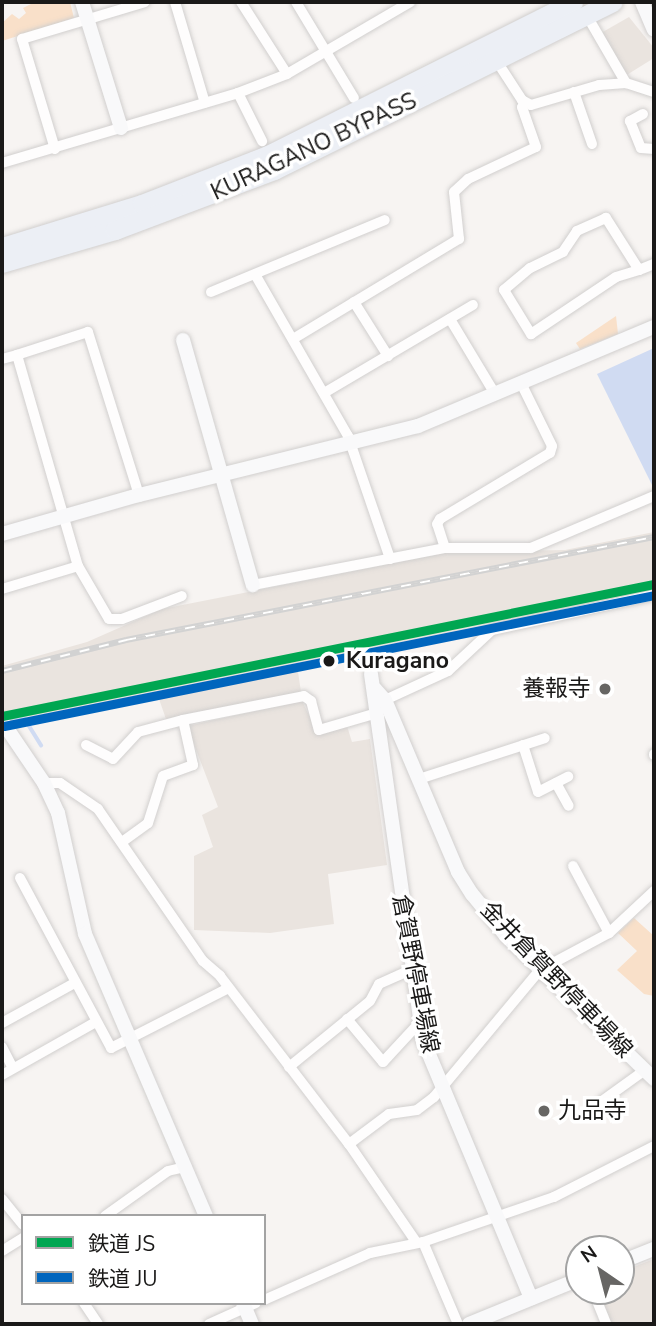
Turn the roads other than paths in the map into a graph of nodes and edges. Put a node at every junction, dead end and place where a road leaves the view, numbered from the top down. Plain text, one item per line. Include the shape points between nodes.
1 (82, 2) edge
2 (145, 2) edge
3 (175, 2) edge
4 (241, 2) edge
5 (296, 2) edge
6 (410, 2) edge
7 (573, 2) edge
8 (613, 2) edge
9 (642, 2) edge
10 (87, 19) junction
11 (590, 21) dead end
12 (654, 30) edge
13 (328, 52) junction
14 (496, 60) junction
15 (287, 74) junction
16 (626, 83) junction
17 (574, 92) junction
18 (654, 92) edge
19 (238, 93) junction
20 (354, 98) dead end
21 (205, 103) junction
22 (526, 103) junction
23 (643, 114) dead end
24 (121, 128) junction
25 (262, 141) dead end
26 (592, 144) dead end
27 (55, 149) junction
28 (654, 149) edge
29 (2, 163) edge
30 (385, 220) dead end
31 (2, 247) edge
32 (2, 263) edge
33 (654, 264) edge
34 (639, 270) junction
35 (256, 276) junction
36 (212, 292) dead end
37 (355, 302) junction
38 (473, 305) dead end
39 (450, 319) junction
40 (654, 327) edge
41 (293, 339) junction
42 (183, 340) dead end
43 (17, 355) junction
44 (388, 356) junction
45 (2, 359) edge
46 (522, 383) junction
47 (324, 393) junction
48 (495, 394) junction
49 (351, 445) junction
50 (225, 476) junction
51 (139, 495) junction
52 (654, 496) edge
53 (64, 515) junction
54 (2, 534) edge
55 (445, 548) junction
56 (390, 559) junction
57 (78, 566) junction
58 (253, 585) joint
59 (2, 589) edge
60 (654, 595) edge
61 (182, 596) dead end
62 (372, 681) joint
63 (385, 700) junction
64 (377, 713) junction
65 (183, 720) junction
66 (4, 727) edge
67 (545, 738) dead end
68 (86, 745) dead end
69 (523, 745) junction
70 (568, 777) dead end
71 (422, 778) junction
72 (44, 783) junction
73 (556, 783) junction
74 (569, 806) dead end
75 (122, 842) junction
76 (573, 866) dead end
77 (20, 878) dead end
78 (654, 891) edge
79 (610, 933) junction
80 (410, 970) junction
81 (540, 970) junction
82 (73, 984) junction
83 (229, 988) junction
84 (347, 1019) junction
85 (2, 1023) edge
86 (94, 1023) junction
87 (419, 1023) junction
88 (131, 1035) junction
89 (2, 1047) edge
90 (12, 1067) junction
91 (289, 1067) junction
92 (650, 1074) edge
93 (2, 1075) edge
94 (441, 1087) junction
95 (602, 1101) dead end
96 (349, 1144) junction
97 (654, 1146) edge
98 (186, 1167) junction
99 (2, 1199) edge
100 (108, 1214) edge
101 (205, 1214) edge
102 (495, 1215) junction
103 (21, 1223) edge
104 (21, 1239) edge
105 (420, 1242) junction
106 (654, 1249) edge
107 (2, 1251) edge
108 (635, 1256) edge
109 (565, 1285) edge
110 (531, 1298) junction
111 (266, 1299) edge
112 (85, 1305) edge
113 (248, 1305) edge
114 (599, 1305) edge
115 (98, 1324) edge
116 (209, 1324) edge
117 (252, 1324) edge
118 (458, 1324) edge
119 (469, 1324) edge
120 (606, 1324) edge

1 - 10 street
2 - 10 street
3 - 21 street
4 - 15 street
5 - 13 street
6 - 13 street
7 - 31 highway, KURAGANO BYPASS via 268,155 142,204
8 - 14 highway, KURAGANO BYPASS
9 - 12 street
10 - 24 street
10 - 27 street via 22,39
11 - 16 street
13 - 15 street
13 - 20 street
14 - 22 street
14 - 32 highway, KURAGANO BYPASS via 274,170 115,230
15 - 19 street
16 - 17 street
16 - 18 street
17 - 22 street
17 - 26 street
19 - 21 street
19 - 25 street
21 - 24 street
22 - 37 street via 522,107 536,147 468,179 454,192 459,239
23 - 28 street via 630,121 641,148
24 - 27 street
27 - 29 street
30 - 35 street
33 - 34 street
34 - 34 street via 616,277 531,334 504,290 530,268 562,252 578,231 606,218
35 - 36 street
35 - 41 street
37 - 41 street
37 - 44 street
38 - 39 street
39 - 44 street
39 - 48 street
40 - 46 street
41 - 47 street
42 - 50 street
43 - 45 street
43 - 51 street via 88,332
43 - 53 street
44 - 47 street
46 - 48 street
46 - 55 street via 552,446 550,453 440,519 437,524
47 - 49 street
48 - 49 street via 418,426
49 - 50 street
49 - 56 street
50 - 51 street
50 - 58 street
51 - 53 street
52 - 55 street via 531,548
53 - 54 street
53 - 57 street
55 - 56 street
56 - 58 street
57 - 59 street
57 - 61 street via 109,619 122,619
60 - 63 street via 492,630 448,671
62 - 63 street, 金井倉賀野停車場線
62 - 64 street, 倉賀野停車場線
63 - 71 street, 金井倉賀野停車場線
64 - 65 street via 319,730 311,701 304,696
64 - 80 street, 倉賀野停車場線
65 - 68 street via 138,732 113,759
65 - 75 street via 193,765 163,776 148,822
66 - 72 street
67 - 69 street
69 - 71 street
69 - 73 street via 538,792
70 - 73 street
71 - 81 street, 金井倉賀野停車場線 via 458,872 491,918
72 - 75 street via 60,783 85,797
72 - 88 street via 62,827 80,918
73 - 74 street
75 - 83 street via 203,961
76 - 79 street
77 - 82 street
78 - 79 street
79 - 81 street
80 - 84 street via 379,984 370,1001
80 - 87 street, 倉賀野停車場線
81 - 92 street, 金井倉賀野停車場線
81 - 94 street
82 - 85 street
82 - 86 street
83 - 88 street
83 - 91 street
84 - 87 street via 383,1062
84 - 91 street
86 - 88 street via 111,1048
86 - 90 street
87 - 94 street, 倉賀野停車場線
88 - 98 street
89 - 90 street
90 - 93 street
91 - 96 street
92 - 95 street
94 - 96 street via 417,1110 389,1114
94 - 102 street, 倉賀野停車場線
96 - 105 street
97 - 102 street via 554,1196
98 - 100 street via 168,1171
98 - 101 street
99 - 103 street
102 - 105 street
102 - 110 street, 倉賀野停車場線
104 - 107 street
105 - 111 street via 370,1252
105 - 118 street
106 - 108 street
109 - 110 street
110 - 119 street
112 - 115 street
113 - 116 street
113 - 117 street
114 - 120 street

